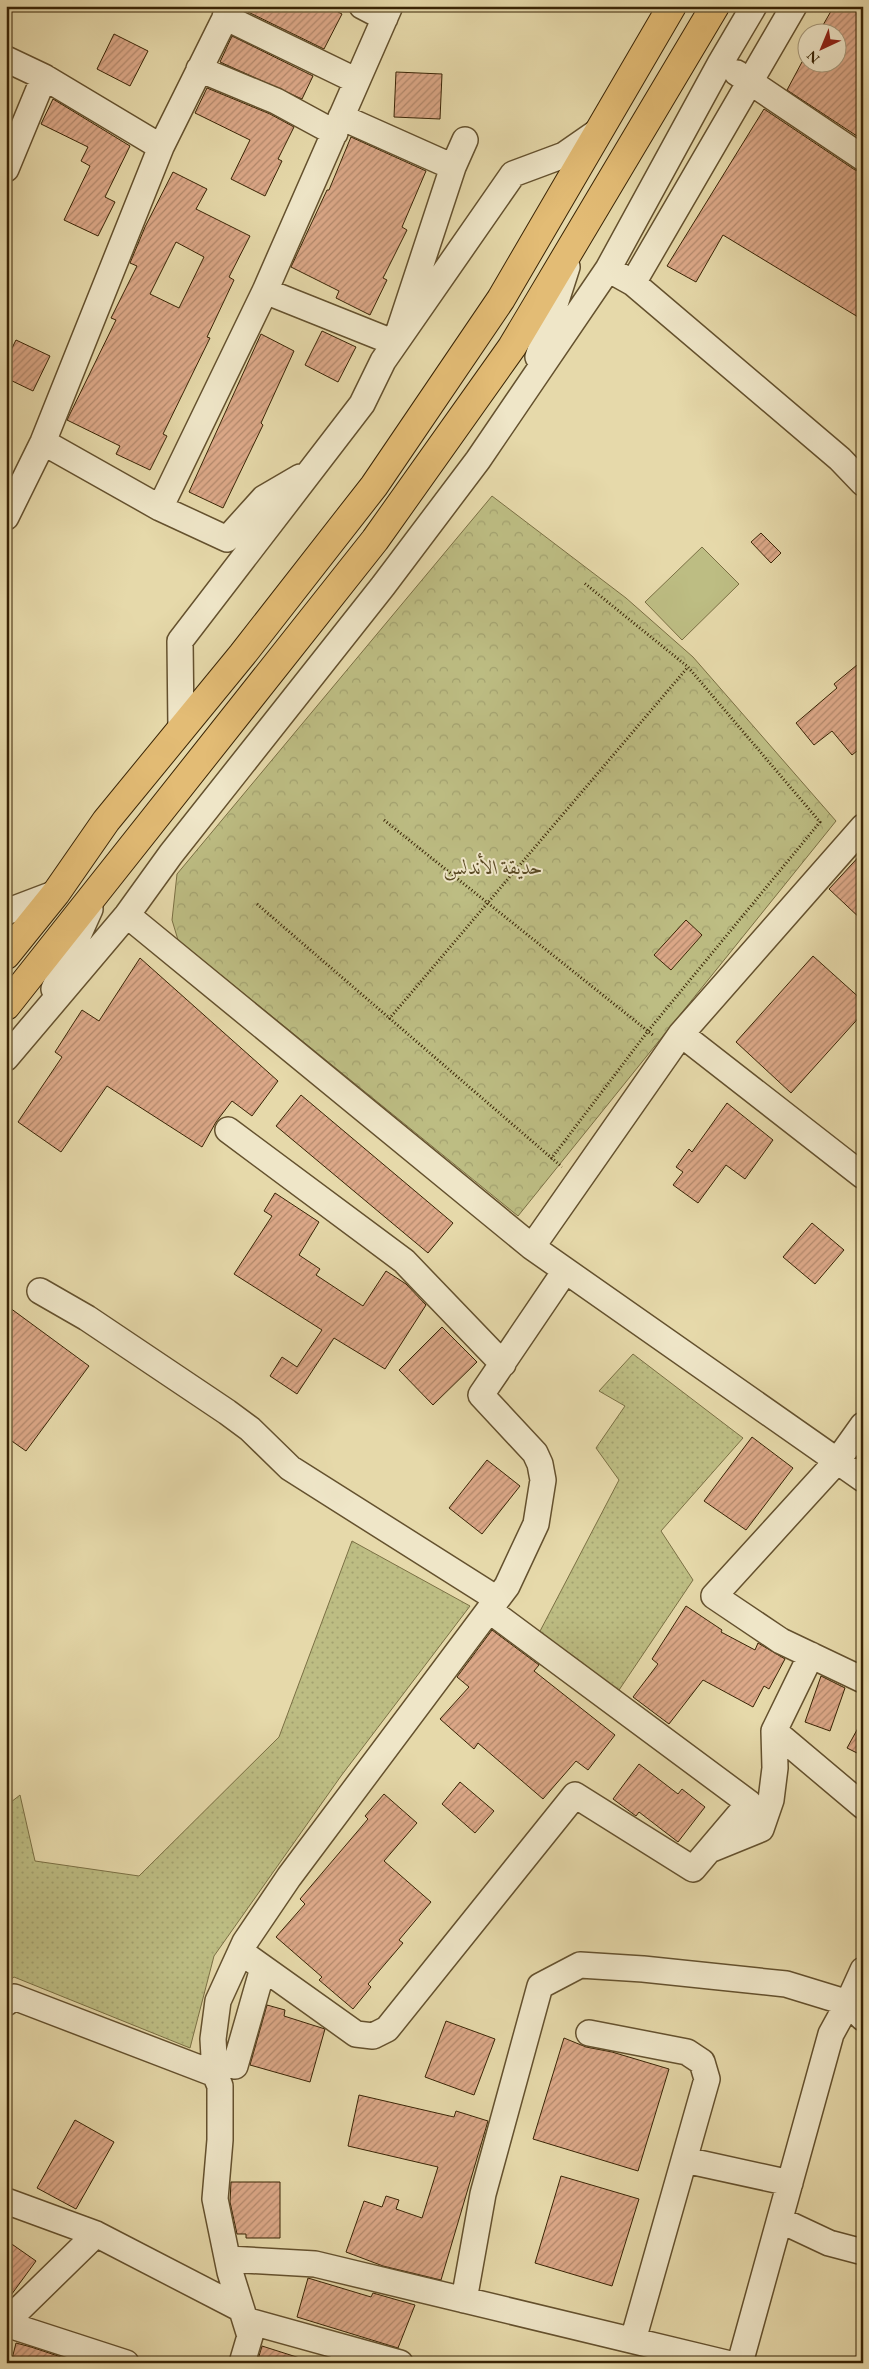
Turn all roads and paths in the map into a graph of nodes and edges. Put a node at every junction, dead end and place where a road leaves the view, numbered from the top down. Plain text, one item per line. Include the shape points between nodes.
1 (362, 6) edge
2 (657, 6) edge
3 (672, 6) edge
4 (715, 6) edge
5 (754, 6) edge
6 (794, 6) edge
7 (228, 12) edge
8 (387, 12) edge
9 (651, 42) junction
10 (6, 59) edge
11 (720, 62) junction
12 (199, 69) junction
13 (44, 77) junction
14 (357, 81) junction
15 (751, 82) junction
16 (338, 125) junction
17 (600, 130) junction
18 (465, 140) dead end
19 (161, 147) junction
20 (863, 158) edge
21 (453, 167) junction
22 (6, 169) edge
23 (681, 200) junction
24 (643, 205) junction
25 (575, 241) junction
26 (608, 270) junction
27 (632, 283) junction
28 (265, 291) junction
29 (396, 343) junction
30 (529, 384) junction
31 (42, 442) junction
32 (310, 472) junction
33 (863, 484) edge
34 (160, 508) junction
35 (6, 517) edge
36 (584, 582) dead end
37 (688, 667) junction
38 (181, 730) junction
39 (384, 820) dead end
40 (863, 827) edge
41 (56, 893) junction
42 (96, 894) junction
43 (488, 903) junction
44 (256, 904) dead end
45 (6, 912) edge
46 (127, 916) junction
47 (6, 955) edge
48 (6, 1006) edge
49 (42, 1014) junction
50 (390, 1019) junction
51 (648, 1031) junction
52 (676, 1041) junction
53 (6, 1058) edge
54 (228, 1130) dead end
55 (551, 1159) junction
56 (863, 1176) edge
57 (578, 1180) junction
58 (532, 1247) junction
59 (565, 1271) junction
60 (40, 1291) dead end
61 (504, 1364) junction
62 (863, 1425) edge
63 (838, 1460) junction
64 (863, 1479) edge
65 (493, 1604) junction
66 (811, 1655) junction
67 (863, 1680) edge
68 (774, 1731) junction
69 (863, 1806) edge
70 (709, 1851) junction
71 (241, 1952) junction
72 (263, 1968) junction
73 (863, 1970) edge
74 (6, 2003) edge
75 (856, 2010) edge
76 (589, 2033) dead end
77 (225, 2070) junction
78 (685, 2160) junction
79 (790, 2183) junction
80 (6, 2201) edge
81 (780, 2220) junction
82 (96, 2234) junction
83 (863, 2252) edge
84 (228, 2259) junction
85 (464, 2300) junction
86 (243, 2314) junction
87 (6, 2323) edge
88 (632, 2340) junction
89 (126, 2363) edge
90 (242, 2363) edge
91 (400, 2363) edge
92 (726, 2363) edge
93 (740, 2363) edge

1 - 8 street
2 - 9 street
3 - 9 main road
4 - 25 main road
5 - 11 street
6 - 15 street
7 - 12 street
7 - 14 street
8 - 14 street
9 - 17 main road
10 - 13 street
11 - 15 street
11 - 24 street
12 - 16 street
12 - 19 street
13 - 19 street
13 - 22 street
14 - 16 street
15 - 20 street
15 - 23 street
16 - 21 street
16 - 28 street
17 - 29 street via 564,155 513,174
17 - 38 main road via 501,299 374,486
18 - 21 street
19 - 31 street
21 - 29 street
23 - 24 street
23 - 27 street
24 - 26 street
25 - 30 street
25 - 42 main road via 512,347 375,540
26 - 27 street
26 - 30 street
27 - 33 street via 840,459
28 - 29 street
28 - 34 street
29 - 32 street via 383,361 362,404
30 - 46 street via 478,460 384,586 171,854
31 - 34 street
31 - 35 street
32 - 34 street via 264,498 227,539
32 - 38 street via 180,640
36 - 37 path
37 - 43 path
37 - 51 path via 820,822
38 - 41 main road via 106,821
39 - 43 path
40 - 52 street
41 - 45 street
41 - 47 main road
42 - 48 main road
42 - 49 street
43 - 50 path
43 - 51 path
44 - 50 path
46 - 49 street
46 - 58 street
49 - 53 street
50 - 55 path
51 - 52 path
51 - 55 path
52 - 56 street
52 - 57 street
54 - 61 street via 404,1260
55 - 57 path
57 - 58 street
58 - 59 street
59 - 61 street
59 - 63 street
60 - 65 street via 87,1318 227,1412 250,1428 296,1472
61 - 65 street via 481,1395 535,1453 543,1480 536,1524 507,1586
62 - 63 street
63 - 64 street
63 - 66 street via 714,1596 781,1641
65 - 70 street via 749,1803
65 - 71 street via 289,1877
66 - 67 street
66 - 68 street
68 - 69 street
68 - 70 street via 775,1768 771,1800 761,1829
70 - 72 street via 693,1870 575,1795 431,1977 387,2029 373,2036 356,2034
71 - 72 street
71 - 77 street via 218,2000 213,2039
72 - 77 street
73 - 75 street
74 - 77 street via 14,1997
75 - 79 street via 831,2034
75 - 85 street via 786,1984 643,1969 580,1965 540,1986 483,2194
76 - 78 street via 687,2052 702,2062 707,2079
77 - 84 street via 220,2086 215,2199
78 - 79 street
78 - 88 street
79 - 81 street
80 - 82 street
81 - 83 street via 829,2244
81 - 93 street
82 - 86 street
82 - 87 street
84 - 85 street via 315,2264
84 - 86 street
85 - 88 street
86 - 90 street via 250,2336
86 - 91 street
87 - 89 street
88 - 92 street

